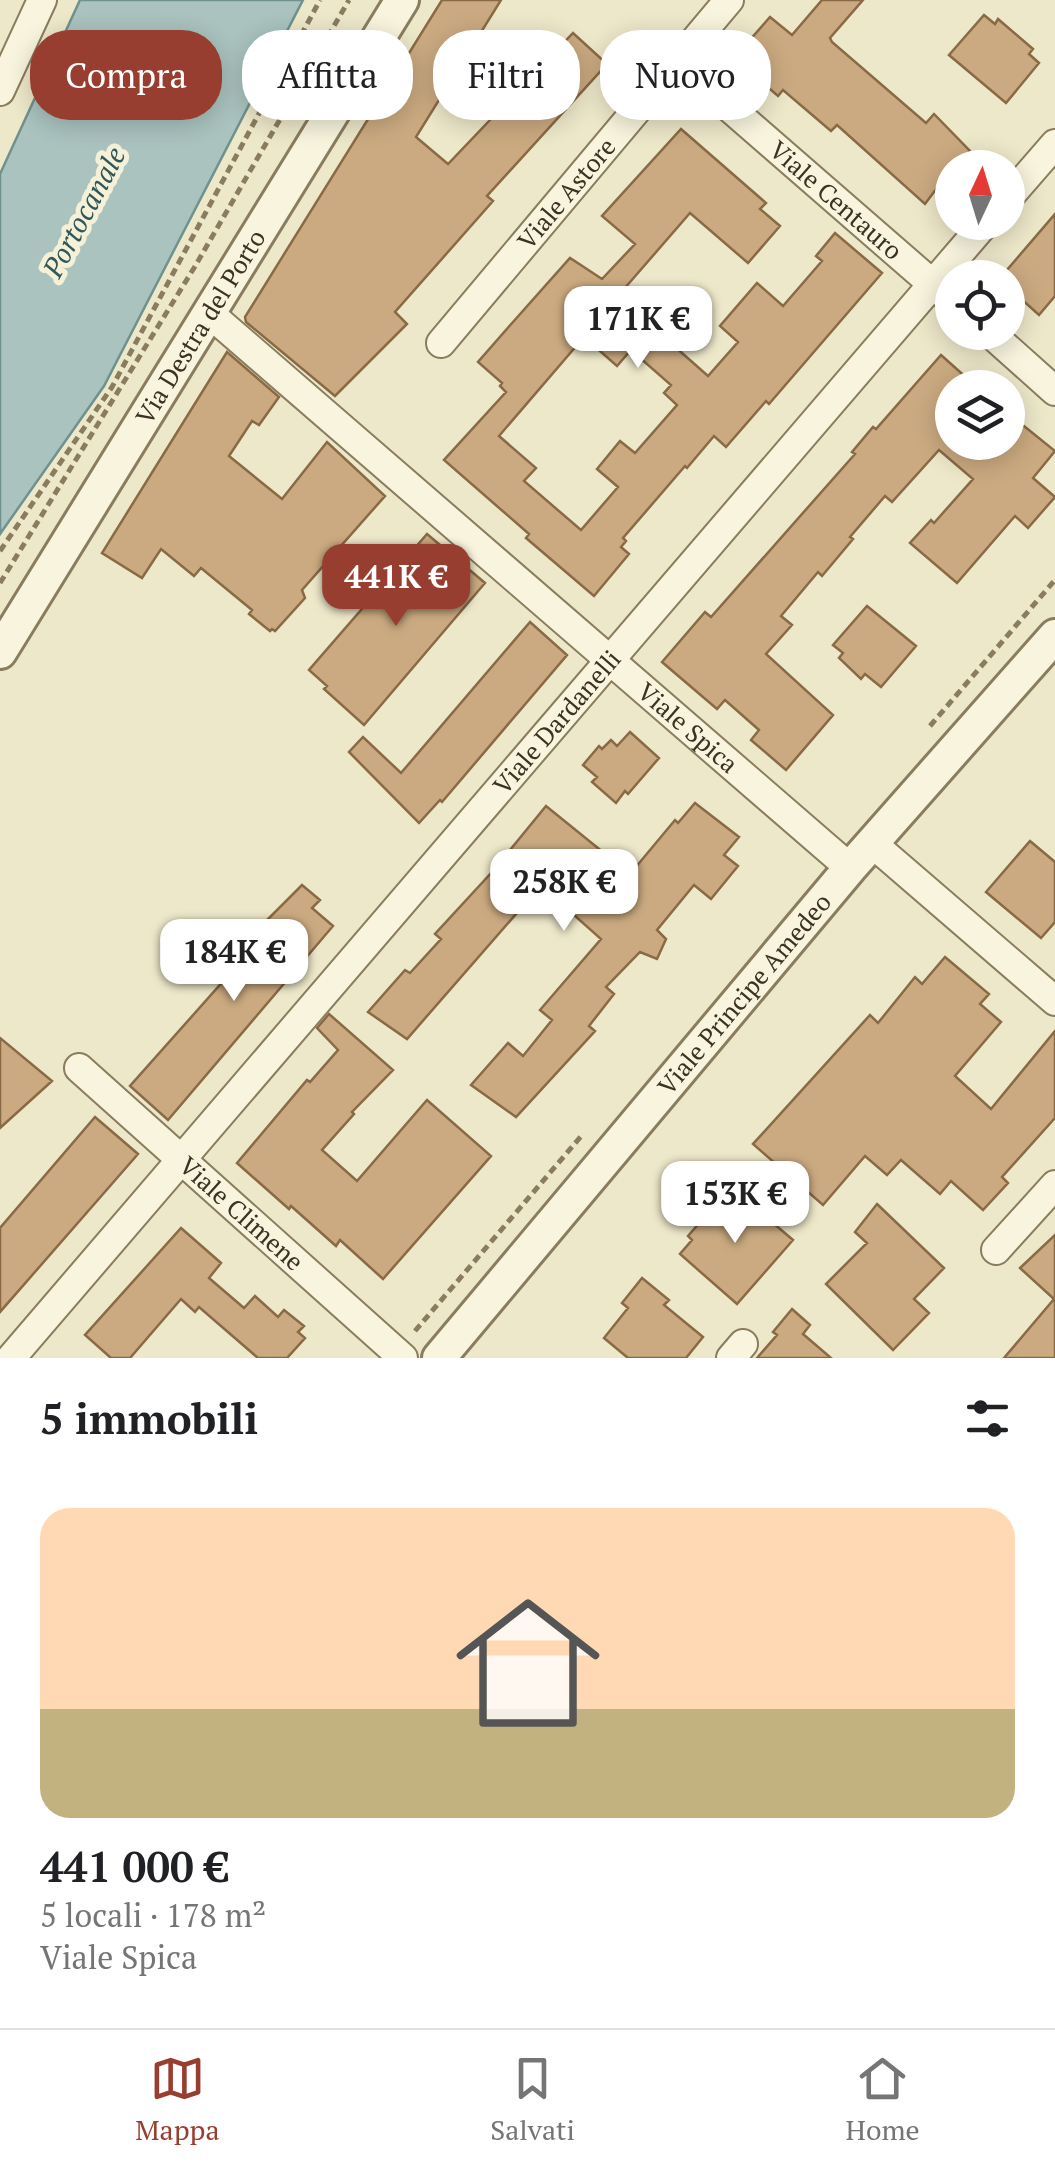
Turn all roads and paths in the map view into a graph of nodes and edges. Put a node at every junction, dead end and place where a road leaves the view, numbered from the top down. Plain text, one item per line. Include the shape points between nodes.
1 (42, 0) edge
2 (320, 0) edge
3 (350, 0) edge
4 (402, 0) edge
5 (728, 0) edge
6 (702, 30) edge
7 (0, 92) edge
8 (627, 120) edge
9 (744, 120) edge
10 (1055, 144) edge
11 (1025, 178) edge
12 (935, 286) edge
13 (935, 300) edge
14 (210, 314) junction
15 (441, 343) dead end
16 (1009, 350) edge
17 (1055, 391) edge
18 (0, 551) edge
19 (0, 583) edge
20 (1055, 636) edge
21 (0, 652) edge
22 (608, 661) junction
23 (861, 856) junction
24 (1055, 1000) edge
25 (79, 1068) dead end
26 (180, 1160) junction
27 (1055, 1185) edge
28 (996, 1250) dead end
29 (11, 1358) edge
30 (403, 1358) edge
31 (439, 1358) edge

1 - 7 street
2 - 18 path via 112,387
3 - 19 path
4 - 14 street, Via Destra del Porto
5 - 6 street, Viale Astore
8 - 15 street, Viale Astore
9 - 12 street, Viale Centauro
10 - 11 street
13 - 22 street, Viale Dardanelli
14 - 21 street, Via Destra del Porto
14 - 22 street, Viale Spica
16 - 17 street
20 - 23 street, Viale Principe Amedeo
22 - 23 street, Viale Spica
22 - 26 street, Viale Dardanelli
23 - 24 street, Viale Spica
23 - 31 street, Viale Principe Amedeo
25 - 26 street, Viale Climene
26 - 29 street, Viale Dardanelli
26 - 30 street, Viale Climene
27 - 28 street

